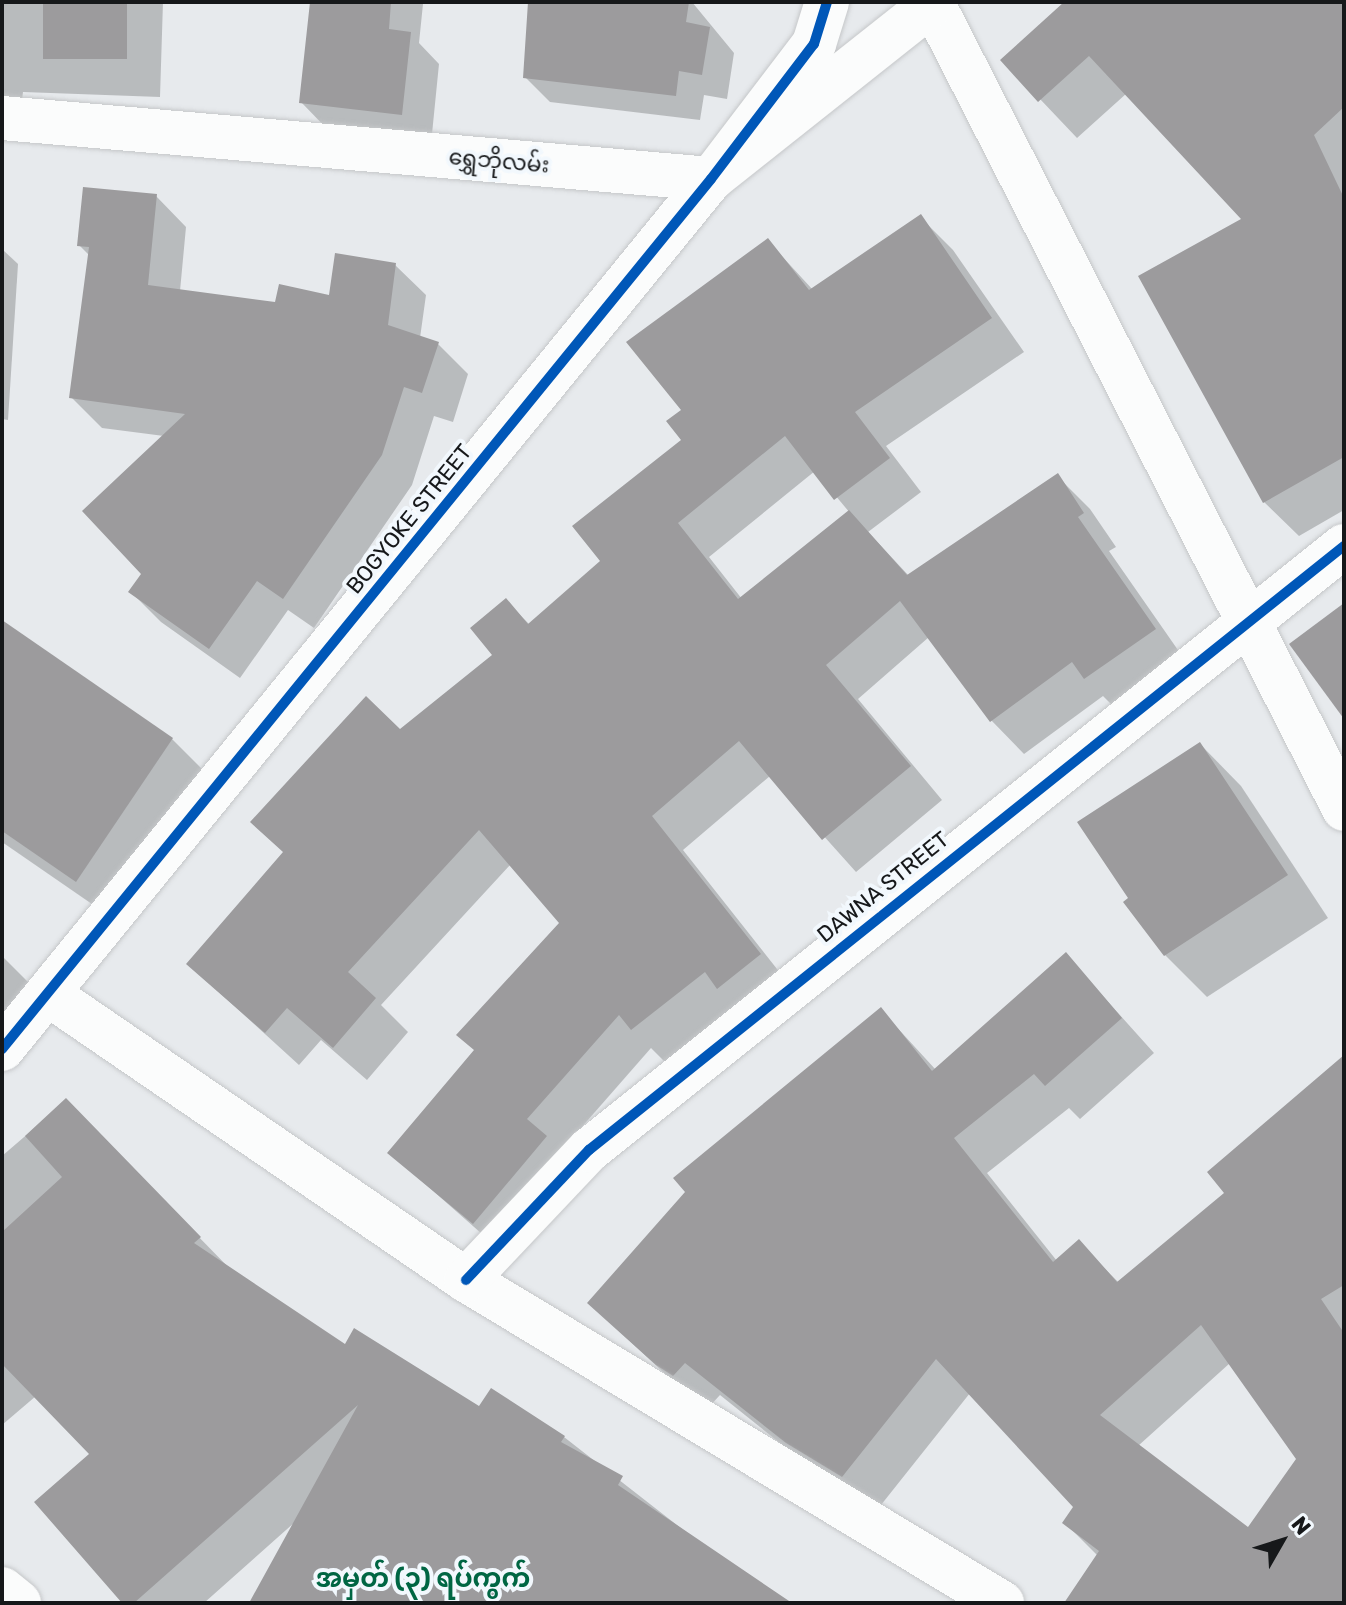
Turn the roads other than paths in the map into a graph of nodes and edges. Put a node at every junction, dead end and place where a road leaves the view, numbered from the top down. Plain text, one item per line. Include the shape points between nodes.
1 (827, 2) edge
2 (933, 3) edge
3 (2, 118) edge
4 (711, 179) junction
5 (1344, 546) edge
6 (1249, 618) junction
7 (1344, 809) edge
8 (48, 994) junction
9 (2, 1049) edge
10 (466, 1280) junction
11 (2, 1589) edge
12 (19, 1603) edge
13 (1002, 1603) edge

1 - 4 street, BOGYOKE STREET via 814,44
2 - 4 street
2 - 6 street
3 - 4 street, ရွှေဘိုလမ်း
4 - 8 street, BOGYOKE STREET
5 - 6 street, DAWNA STREET
6 - 7 street
6 - 10 street, DAWNA STREET via 589,1150
8 - 9 street, BOGYOKE STREET
8 - 10 street
10 - 13 street
11 - 12 street

